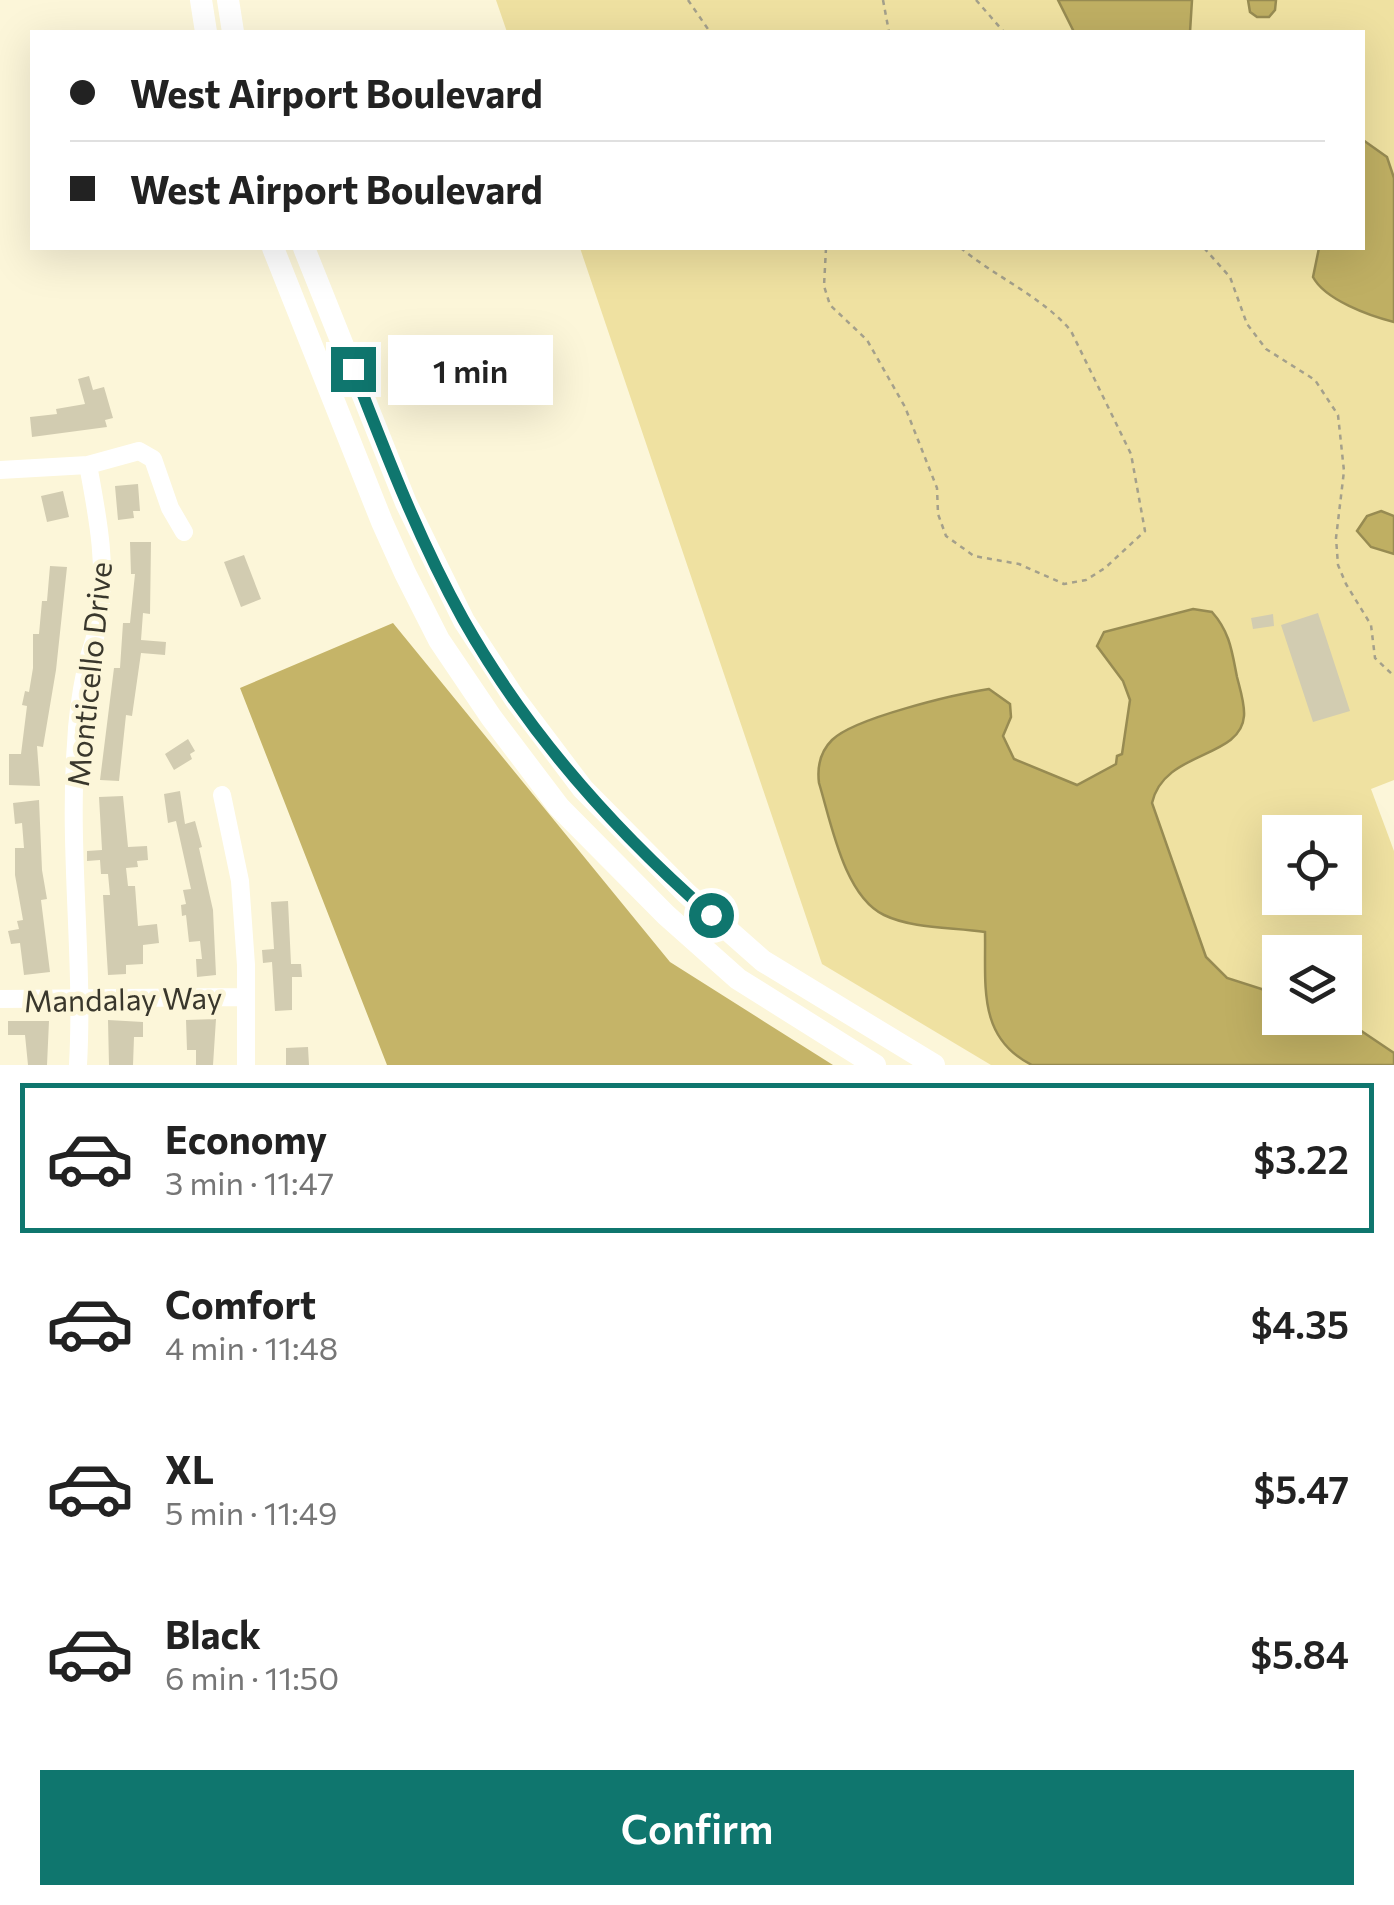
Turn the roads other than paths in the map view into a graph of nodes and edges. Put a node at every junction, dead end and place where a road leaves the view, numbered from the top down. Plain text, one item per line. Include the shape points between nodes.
1 (201, 0) edge
2 (228, 0) edge
3 (206, 30) edge
4 (232, 30) edge
5 (274, 250) edge
6 (305, 250) edge
7 (326, 302) junction
8 (298, 313) junction
9 (88, 465) junction
10 (0, 470) edge
11 (184, 532) dead end
12 (515, 699) junction
13 (491, 718) junction
14 (222, 794) dead end
15 (686, 893) junction
16 (666, 915) junction
17 (246, 997) junction
18 (82, 999) junction
19 (0, 1000) edge
20 (895, 1042) junction
21 (78, 1065) edge
22 (246, 1065) edge
23 (877, 1065) edge
24 (934, 1065) edge

1 - 3 main road
2 - 4 main road
5 - 8 main road
6 - 7 main road
7 - 8 main road
7 - 12 main road via 430,554
8 - 13 main road via 406,572
9 - 10 street
9 - 11 street via 139,451 152,459
9 - 18 street, Monticello Drive via 103,580 76,741 72,839
12 - 13 main road
12 - 15 main road via 583,789
13 - 16 main road via 559,807
14 - 17 street via 240,880
15 - 16 main road
15 - 20 main road via 762,960
16 - 23 main road via 738,979
17 - 18 street, Mandalay Way
17 - 22 street
18 - 19 street, Mandalay Way
18 - 21 street, Monticello Drive
20 - 23 main road
20 - 24 main road

